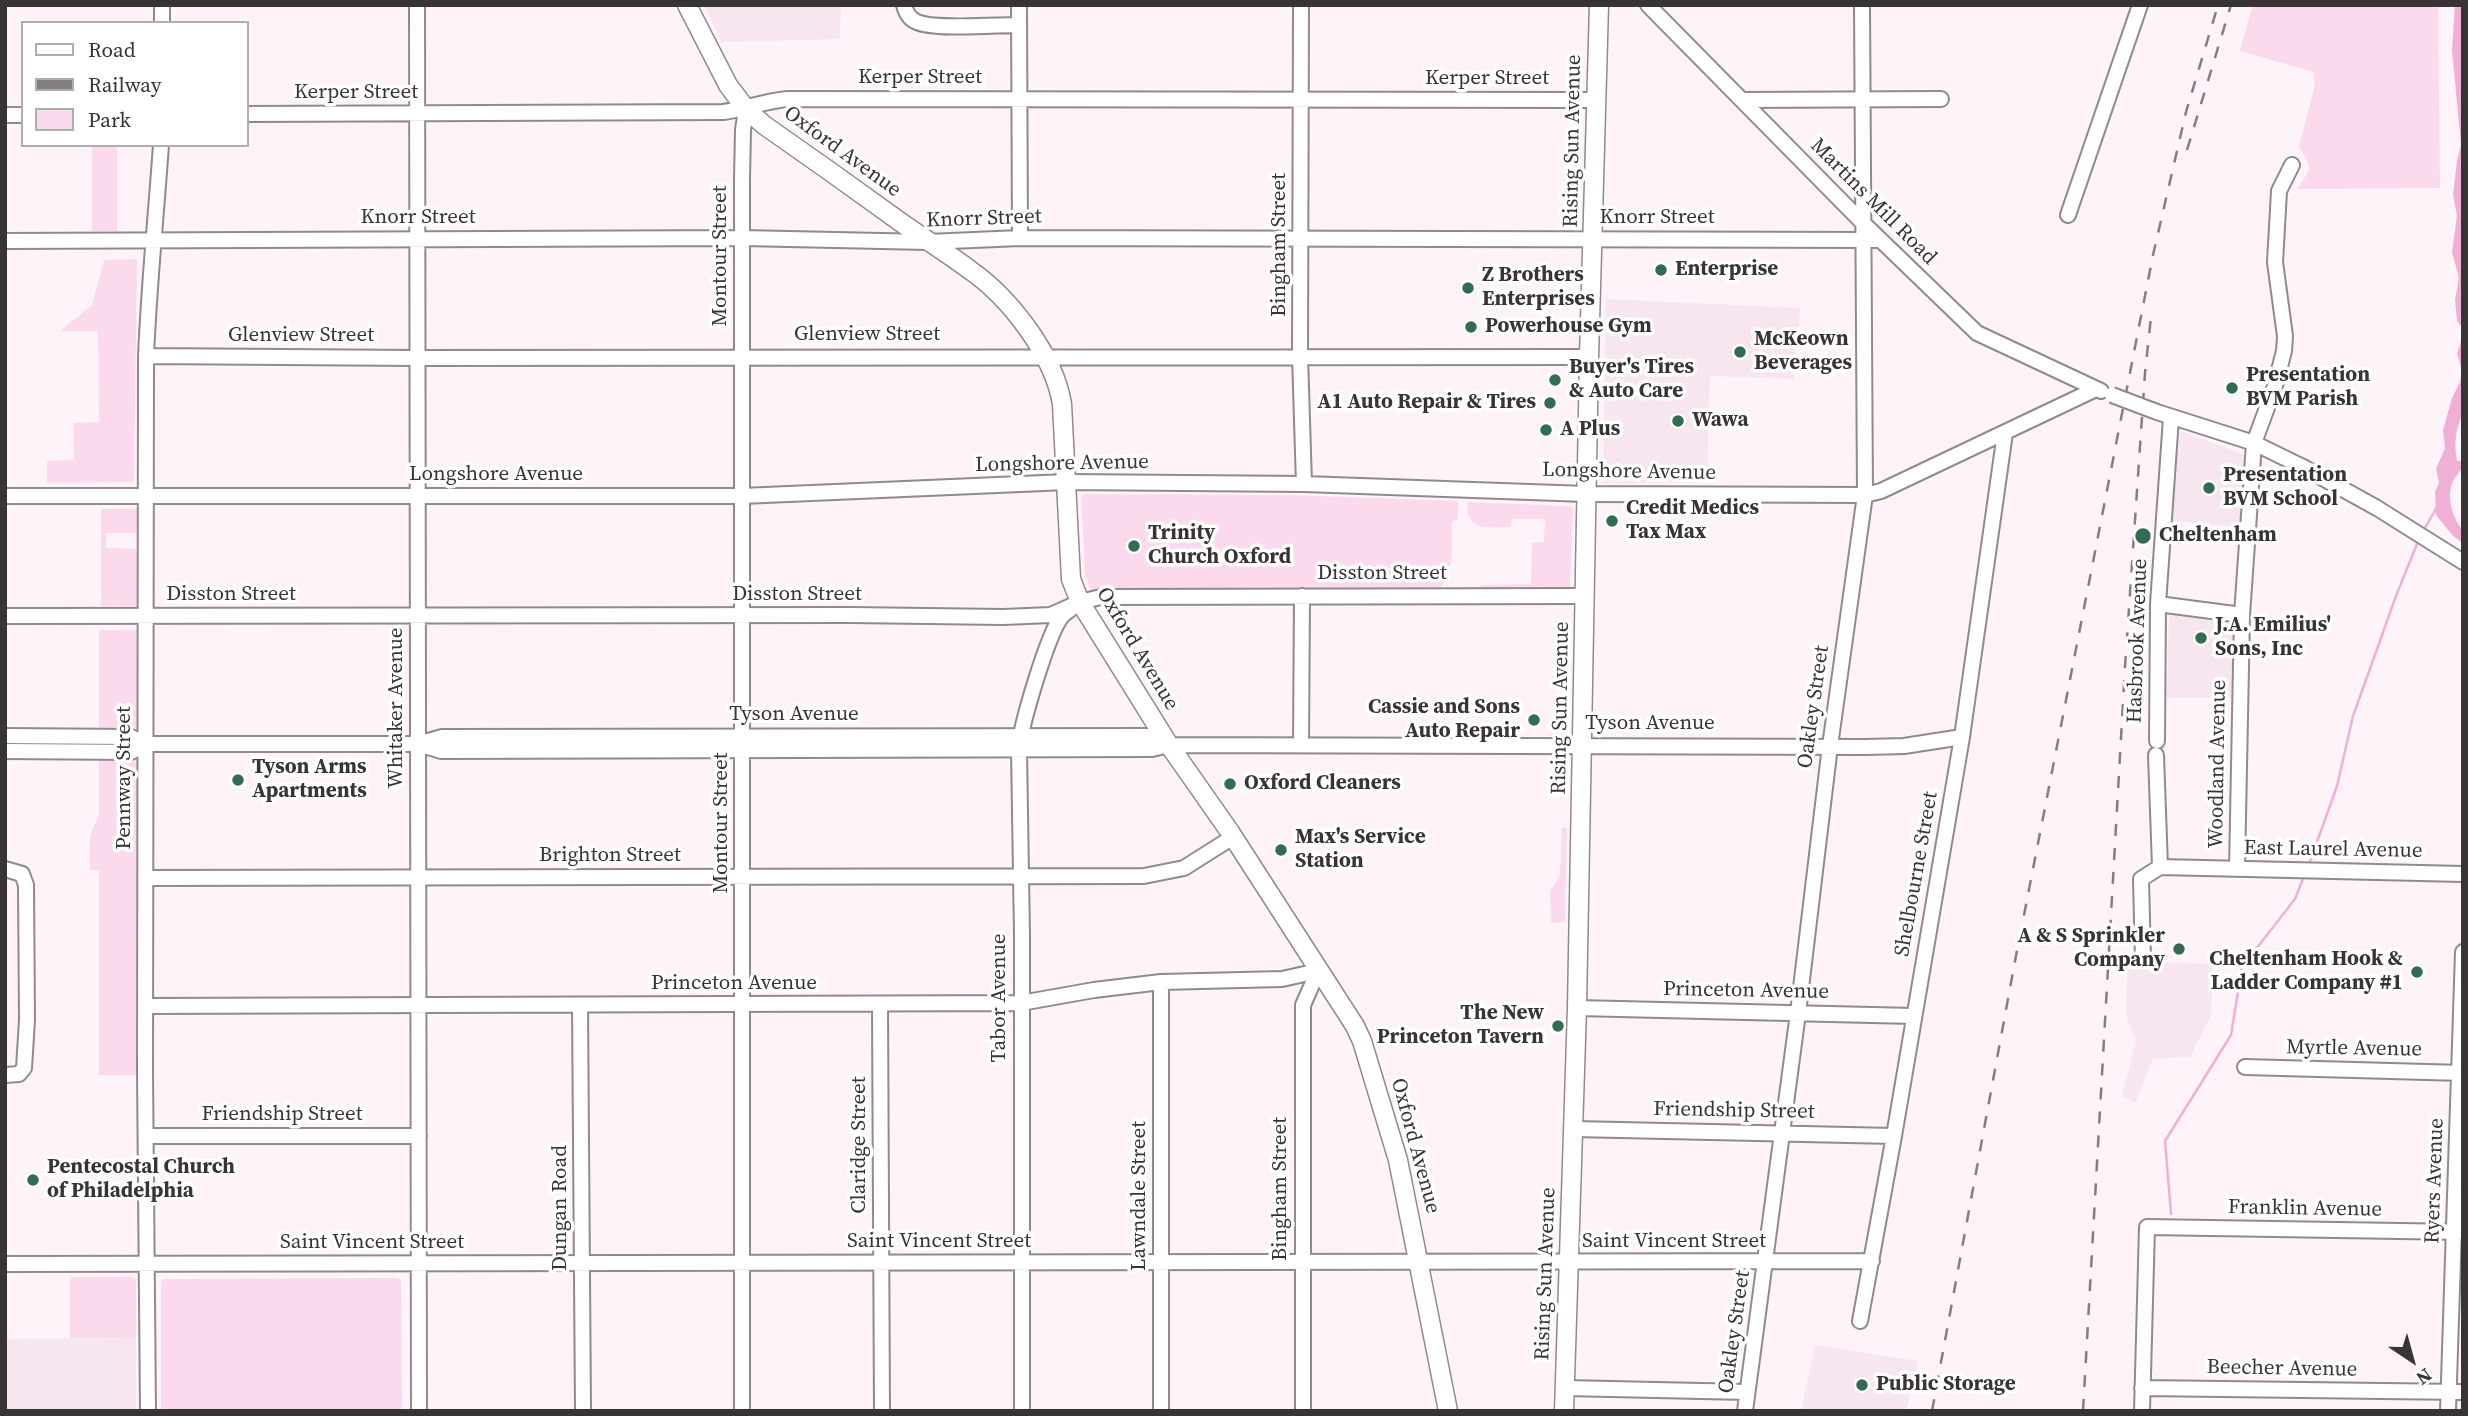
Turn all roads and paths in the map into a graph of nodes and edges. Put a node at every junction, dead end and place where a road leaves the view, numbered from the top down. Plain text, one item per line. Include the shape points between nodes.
1 (417, 5) edge
2 (687, 5) edge
3 (1019, 5) edge
4 (1301, 5) edge
5 (1599, 5) edge
6 (1648, 5) edge
7 (1862, 5) edge
8 (2140, 5) edge
9 (906, 11) edge
10 (1018, 25) junction
11 (1018, 99) junction
12 (1301, 99) junction
13 (1861, 99) junction
14 (1941, 99) dead end
15 (1596, 100) junction
16 (1742, 100) junction
17 (746, 109) junction
18 (248, 114) edge
19 (417, 115) junction
20 (161, 147) edge
21 (2291, 165) dead end
22 (2068, 215) dead end
23 (1863, 223) junction
24 (742, 238) junction
25 (1020, 238) junction
26 (417, 239) junction
27 (1864, 239) junction
28 (1301, 240) junction
29 (1594, 240) junction
30 (1880, 240) junction
31 (5, 241) edge
32 (154, 241) junction
33 (928, 242) junction
34 (146, 356) junction
35 (742, 356) junction
36 (1046, 356) junction
37 (1300, 356) junction
38 (1589, 357) junction
39 (417, 358) junction
40 (2096, 389) junction
41 (2171, 418) junction
42 (2005, 433) junction
43 (2254, 443) junction
44 (1068, 482) junction
45 (1304, 484) junction
46 (1587, 494) junction
47 (146, 495) junction
48 (1865, 495) junction
49 (5, 496) edge
50 (418, 496) junction
51 (742, 496) junction
52 (2463, 562) edge
53 (1302, 596) junction
54 (1586, 596) junction
55 (1080, 602) junction
56 (2158, 604) junction
57 (2242, 615) junction
58 (5, 616) edge
59 (145, 616) junction
60 (418, 616) junction
61 (742, 616) junction
62 (6, 736) edge
63 (1962, 737) junction
64 (743, 743) junction
65 (1019, 743) junction
66 (147, 744) junction
67 (418, 744) junction
68 (1169, 745) junction
69 (1301, 745) junction
70 (1583, 745) junction
71 (1830, 746) junction
72 (6, 751) edge
73 (1233, 837) junction
74 (2160, 867) junction
75 (5, 869) edge
76 (2237, 869) junction
77 (2463, 874) edge
78 (743, 876) junction
79 (146, 878) junction
80 (418, 878) junction
81 (1020, 878) junction
82 (2463, 952) edge
83 (2143, 960) dead end
84 (1318, 971) junction
85 (1161, 982) junction
86 (1021, 1003) junction
87 (580, 1005) junction
88 (742, 1005) junction
89 (880, 1005) junction
90 (146, 1006) junction
91 (419, 1006) junction
92 (1577, 1008) junction
93 (1798, 1013) junction
94 (1914, 1016) junction
95 (2245, 1067) dead end
96 (2461, 1073) edge
97 (5, 1075) edge
98 (1574, 1129) junction
99 (1782, 1132) junction
100 (146, 1136) junction
101 (419, 1136) junction
102 (1894, 1136) junction
103 (2458, 1232) edge
104 (1872, 1261) junction
105 (1303, 1262) junction
106 (1766, 1262) junction
107 (882, 1263) junction
108 (1021, 1263) junction
109 (1161, 1263) junction
110 (1420, 1263) junction
111 (1570, 1263) junction
112 (5, 1264) edge
113 (147, 1264) junction
114 (419, 1264) junction
115 (582, 1264) junction
116 (743, 1264) junction
117 (1860, 1321) dead end
118 (1565, 1388) junction
119 (2142, 1388) junction
120 (2456, 1391) edge
121 (1748, 1392) junction
122 (148, 1411) edge
123 (419, 1411) edge
124 (583, 1411) edge
125 (742, 1411) edge
126 (882, 1411) edge
127 (1021, 1411) edge
128 (1161, 1411) edge
129 (1303, 1411) edge
130 (1448, 1411) edge
131 (1564, 1411) edge
132 (1745, 1411) edge
133 (2142, 1411) edge
134 (2448, 1411) edge

1 - 19 street, Whitaker Avenue
2 - 17 main road, Oxford Avenue via 728,85
3 - 10 street
4 - 12 street, Bingham Street
5 - 15 main road, Rising Sun Avenue
6 - 16 street, Martins Mill Road
7 - 13 street, Oakley Street
8 - 22 street
9 - 10 street via 920,24
10 - 11 street
11 - 12 street, Kerper Street
11 - 17 street, Kerper Street via 788,99
11 - 25 street
12 - 15 street, Kerper Street
12 - 28 street, Bingham Street
13 - 14 street
13 - 16 street
13 - 23 street, Oakley Street
15 - 29 main road, Rising Sun Avenue
16 - 23 street, Martins Mill Road
17 - 19 street, Kerper Street
17 - 24 street, Montour Street
17 - 33 main road, Oxford Avenue
18 - 19 street, Kerper Street
19 - 26 street, Whitaker Avenue
20 - 32 street, Pennway Street
21 - 43 street, Woodland Avenue via 2279,191 2275,262 2284,351
23 - 27 street, Oakley Street
23 - 30 street, Martins Mill Road
24 - 26 street, Knorr Street
24 - 33 street, Knorr Street
24 - 35 street, Montour Street
25 - 28 street, Knorr Street
25 - 33 street, Knorr Street
26 - 32 street, Knorr Street
26 - 39 street, Whitaker Avenue
27 - 29 street, Knorr Street
27 - 30 street, Knorr Street
27 - 48 street, Oakley Street
28 - 29 street, Knorr Street
28 - 37 street, Bingham Street
29 - 38 main road, Rising Sun Avenue
30 - 40 street, Martins Mill Road via 1977,333
31 - 32 street, Knorr Street
32 - 34 street, Pennway Street
33 - 36 main road, Oxford Avenue via 971,270 1007,303
34 - 39 street, Glenview Street
34 - 47 street, Pennway Street
35 - 36 street, Glenview Street
35 - 39 street, Glenview Street
35 - 51 street, Montour Street
36 - 37 street, Glenview Street
36 - 44 main road, Oxford Avenue via 1059,388
37 - 38 street, Glenview Street
37 - 45 street, Bingham Street
38 - 46 main road, Rising Sun Avenue
39 - 50 street, Whitaker Avenue
40 - 41 street, Martins Mill Road, bridge
40 - 42 street, Longshore Avenue
41 - 43 street, Martins Mill Road
41 - 56 street, Hasbrook Avenue
42 - 48 street, Longshore Avenue
42 - 63 street, Shelbourne Street
43 - 52 street, Martins Mill Road via 2409,527
43 - 57 street, Woodland Avenue
44 - 45 street, Longshore Avenue
44 - 51 street, Longshore Avenue
44 - 55 main road, Oxford Avenue via 1071,579
45 - 46 street, Longshore Avenue
46 - 48 street, Longshore Avenue
46 - 54 main road, Rising Sun Avenue
47 - 49 street, Longshore Avenue
47 - 50 street, Longshore Avenue
47 - 59 street, Pennway Street
48 - 71 street, Oakley Street
50 - 51 street, Longshore Avenue
50 - 60 street, Whitaker Avenue
51 - 61 street, Montour Street
53 - 54 street, Disston Street
53 - 55 street, Disston Street via 1101,597
53 - 69 street
54 - 70 main road, Rising Sun Avenue
55 - 61 street, Disston Street via 1051,615 1003,617
55 - 65 street, Tabor Avenue via 1057,626
55 - 68 main road, Oxford Avenue
56 - 57 street
56 - 74 street, Hasbrook Avenue
57 - 76 street, Woodland Avenue
58 - 59 street, Disston Street
59 - 60 street, Disston Street
59 - 66 street, Pennway Street
60 - 61 street, Disston Street
60 - 67 street, Whitaker Avenue
61 - 64 street, Montour Street
62 - 66 street, Tyson Avenue via 131,737
62 - 72 street
63 - 71 street, Tyson Avenue via 1903,746
63 - 94 street, Shelbourne Street
64 - 65 street, Tyson Avenue
64 - 67 street, Tyson Avenue via 582,743 441,751
64 - 78 street, Montour Street
65 - 68 street, Tyson Avenue via 1147,736
65 - 81 street, Tabor Avenue
66 - 67 street, Tyson Avenue
66 - 72 street, Tyson Avenue via 131,751
66 - 79 street, Pennway Street
67 - 80 street, Whitaker Avenue
68 - 69 street, Tyson Avenue
68 - 73 main road, Oxford Avenue
69 - 70 street, Tyson Avenue
70 - 71 street, Tyson Avenue
70 - 92 main road, Rising Sun Avenue
71 - 93 street, Oakley Street
73 - 81 street, Brighton Street via 1174,872
73 - 84 main road, Oxford Avenue
74 - 76 street, East Laurel Avenue
74 - 83 street via 2141,879
75 - 97 street via 22,874 26,888 27,1020 25,1065 19,1074
76 - 77 street, East Laurel Avenue
78 - 80 street, Brighton Street
78 - 81 street, Brighton Street
78 - 88 street, Montour Street
79 - 80 street, Brighton Street
79 - 90 street, Pennway Street
80 - 91 street, Whitaker Avenue
81 - 86 street, Tabor Avenue
82 - 96 street, Ryers Avenue
84 - 85 street, Princeton Avenue via 1282,979
84 - 105 street, Bingham Street via 1303,1005
84 - 110 main road, Oxford Avenue via 1362,1041 1398,1160
85 - 86 street, Princeton Avenue
85 - 109 street, Lawndale Street
86 - 89 street, Princeton Avenue
86 - 108 street, Tabor Avenue
87 - 88 street, Princeton Avenue
87 - 91 street, Princeton Avenue
87 - 115 street, Dungan Road
88 - 89 street, Princeton Avenue
88 - 116 street, Montour Street
89 - 107 street, Claridge Street
90 - 91 street, Princeton Avenue
90 - 100 street, Pennway Street
91 - 101 street, Whitaker Avenue
92 - 93 street, Princeton Avenue
92 - 98 main road, Rising Sun Avenue
93 - 94 street, Princeton Avenue
93 - 99 street, Oakley Street
94 - 102 street, Shelbourne Street
95 - 96 street, Myrtle Avenue
96 - 103 street, Ryers Avenue
98 - 99 street, Friendship Street
98 - 111 main road, Rising Sun Avenue
99 - 102 street, Friendship Street
99 - 106 street, Oakley Street
100 - 101 street, Friendship Street
100 - 113 street, Pennway Street
101 - 114 street, Whitaker Avenue
102 - 104 street, Shelbourne Street
103 - 119 street, Franklin Avenue via 2147,1227
103 - 120 street, Ryers Avenue
104 - 106 street, Saint Vincent Street
104 - 117 street, Shelbourne Street
105 - 109 street, Saint Vincent Street
105 - 110 street, Saint Vincent Street
105 - 129 street, Bingham Street
106 - 111 street, Saint Vincent Street
106 - 121 street, Oakley Street
107 - 108 street, Saint Vincent Street
107 - 116 street, Saint Vincent Street
107 - 126 street, Claridge Street
108 - 109 street, Saint Vincent Street
108 - 127 street, Tabor Avenue
109 - 128 street, Lawndale Street
110 - 111 street, Saint Vincent Street
110 - 130 main road, Oxford Avenue
111 - 118 main road, Rising Sun Avenue
112 - 113 street, Saint Vincent Street
113 - 114 street, Saint Vincent Street
113 - 122 street, Pennway Street
114 - 115 street, Saint Vincent Street
114 - 123 street, Whitaker Avenue
115 - 116 street, Saint Vincent Street
115 - 124 street, Dungan Road
116 - 125 street, Montour Street
118 - 121 street
118 - 131 main road, Rising Sun Avenue
119 - 120 street, Beecher Avenue
119 - 133 street
120 - 134 street, Ryers Avenue
121 - 132 street, Oakley Street

